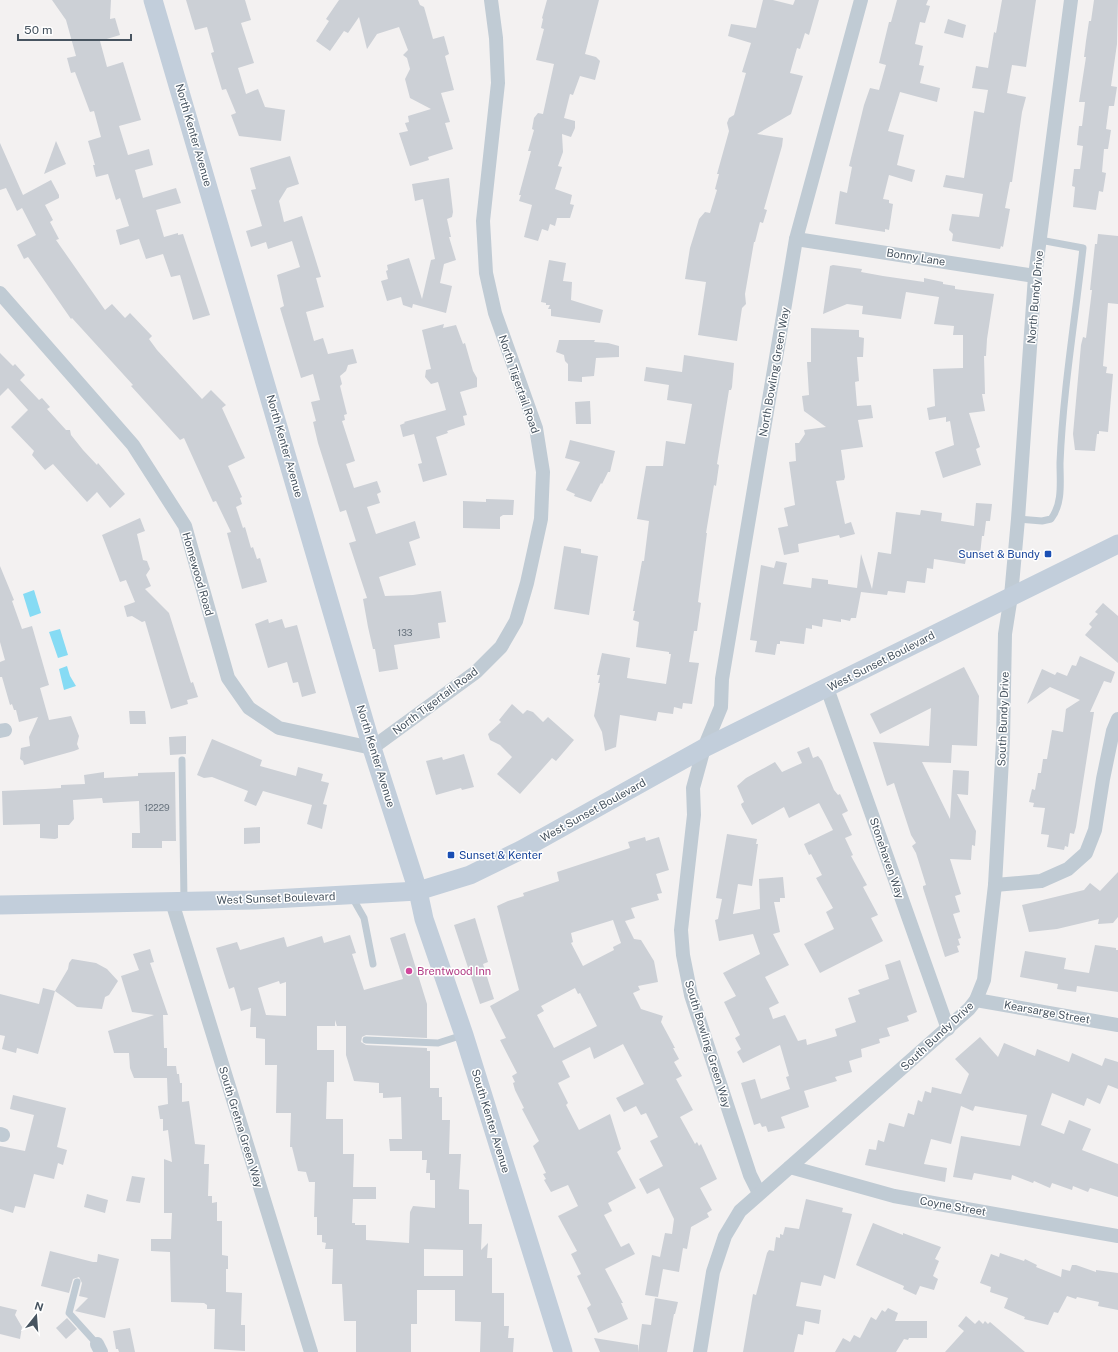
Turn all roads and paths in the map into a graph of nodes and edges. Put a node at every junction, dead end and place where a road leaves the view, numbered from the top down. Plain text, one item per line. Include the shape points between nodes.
1 (153, 0) edge
2 (491, 0) edge
3 (861, 0) edge
4 (1071, 0) edge
5 (796, 239) junction
6 (1040, 240) junction
7 (1035, 276) junction
8 (0, 293) edge
9 (1018, 519) junction
10 (1118, 544) edge
11 (1011, 596) junction
12 (827, 688) junction
13 (1118, 719) edge
14 (372, 748) junction
15 (704, 748) junction
16 (182, 760) dead end
17 (995, 885) junction
18 (418, 891) junction
19 (351, 895) junction
20 (178, 902) junction
21 (0, 905) edge
22 (373, 964) dead end
23 (976, 1000) junction
24 (1118, 1025) edge
25 (948, 1028) junction
26 (464, 1035) junction
27 (366, 1040) dead end
28 (790, 1167) junction
29 (759, 1193) junction
30 (1118, 1236) edge
31 (77, 1282) dead end
32 (99, 1348) edge
33 (311, 1352) edge
34 (563, 1352) edge
35 (700, 1352) edge

1 - 14 street, North Kenter Avenue
2 - 14 street, North Tigertail Road via 498,83 484,221 486,273 495,313 536,428 543,472 542,519 516,622 501,647 476,672
3 - 5 street, North Bowling Green Way
4 - 6 street, North Bundy Drive
5 - 7 street, Bonny Lane
5 - 15 street, North Bowling Green Way via 722,679 721,707
6 - 7 street, North Bundy Drive
6 - 9 lane via 1084,248 1062,426 1060,500 1052,519
7 - 9 street, North Bundy Drive
8 - 14 street, Homewood Road via 133,446 185,526 228,678 249,708 280,728
9 - 11 street, North Bundy Drive
10 - 11 street, West Sunset Boulevard
11 - 12 street, West Sunset Boulevard
11 - 17 street, South Bundy Drive via 1005,634 1003,741
12 - 15 street, West Sunset Boulevard
12 - 25 street, Stonehaven Way
13 - 17 street via 1102,779 1095,830 1086,853 1068,869 1041,881
14 - 18 street, North Kenter Avenue
15 - 18 street, West Sunset Boulevard via 495,864 470,875
15 - 29 street, South Bowling Green Way via 692,792 694,815 681,930 683,955 691,995 750,1175
16 - 20 lane
17 - 23 street, South Bundy Drive via 984,980
18 - 19 street, West Sunset Boulevard
18 - 26 street, South Kenter Avenue via 424,919
19 - 20 street, West Sunset Boulevard
19 - 22 lane via 364,918
20 - 21 street, West Sunset Boulevard
20 - 33 street, South Gretna Green Way
23 - 24 street, Kearsarge Street
23 - 25 street, South Bundy Drive
25 - 28 street, South Bundy Drive
26 - 27 lane via 438,1043
26 - 34 street, South Kenter Avenue
28 - 29 street, South Bundy Drive
28 - 30 street, Coyne Street via 894,1196
29 - 35 street, South Bundy Drive via 740,1211 718,1254
31 - 32 lane via 69,1314

